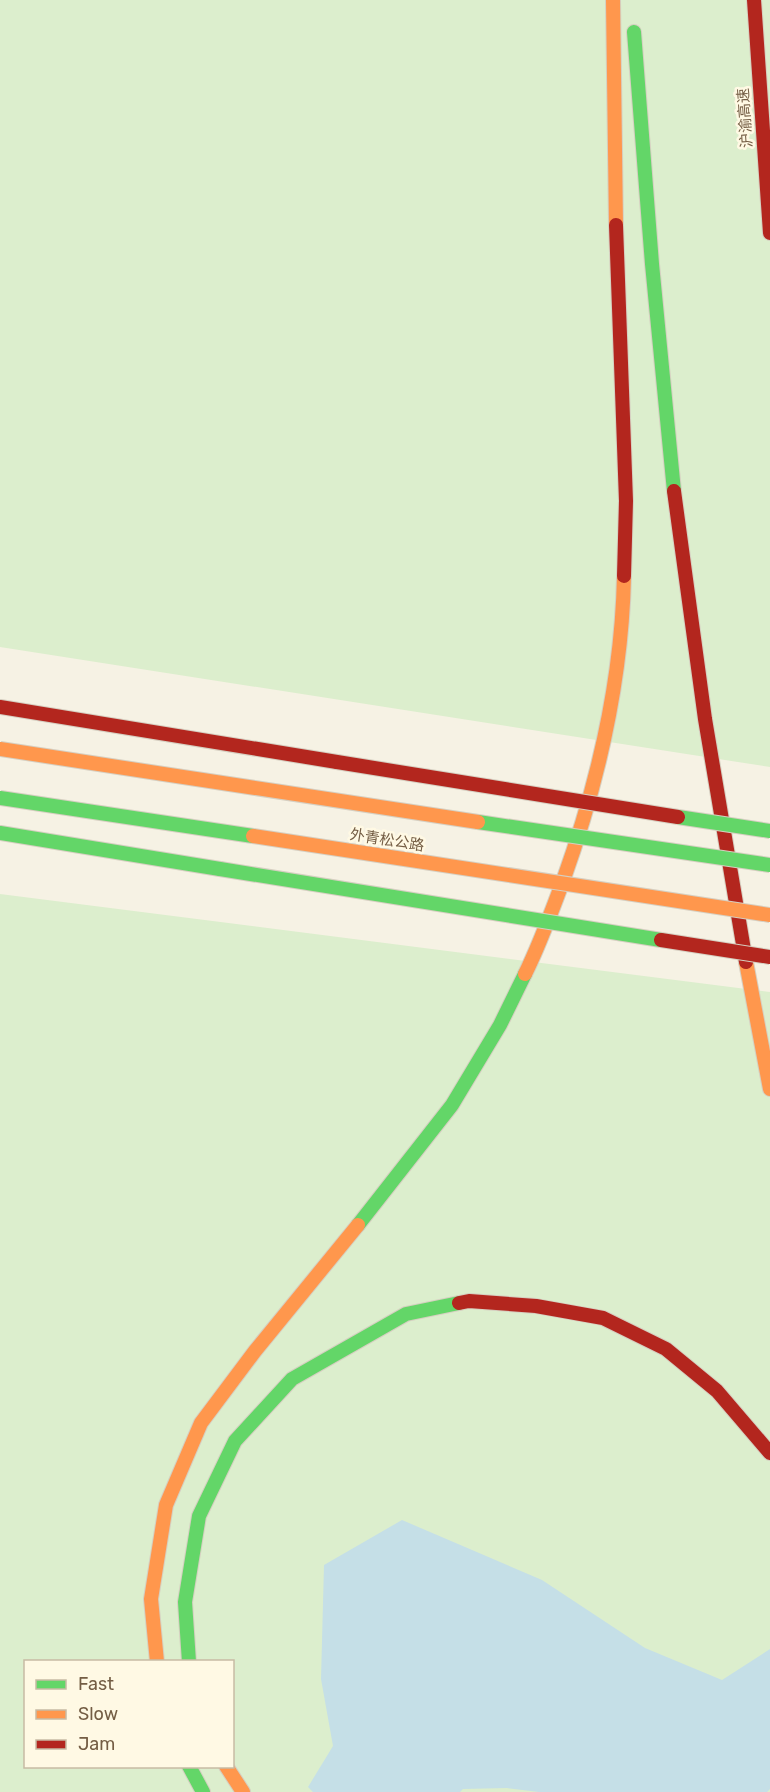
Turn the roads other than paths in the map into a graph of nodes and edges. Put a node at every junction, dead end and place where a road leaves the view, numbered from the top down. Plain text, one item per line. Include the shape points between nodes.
1 (613, 0) edge
2 (754, 0) edge
3 (634, 23) dead end
4 (770, 233) edge
5 (0, 707) edge
6 (0, 749) edge
7 (0, 798) edge
8 (770, 831) edge
9 (0, 834) edge
10 (770, 865) edge
11 (770, 915) edge
12 (770, 957) edge
13 (770, 1089) edge
14 (770, 1454) edge
15 (157, 1660) edge
16 (189, 1660) edge
17 (190, 1768) edge
18 (227, 1768) edge
19 (203, 1792) edge
20 (243, 1792) edge

1 - 15 main road via 626,512 624,592 615,681 598,769 541,942 500,1025 452,1105 201,1423 166,1505 151,1599
2 - 4 main road, 沪渝高速
3 - 13 main road via 648,220 675,496 713,771
5 - 8 main road, bridge
6 - 10 main road, 外青松公路, bridge
7 - 11 main road, 外青松公路, bridge
9 - 12 main road, bridge
14 - 16 main road via 717,1391 666,1349 603,1318 536,1306 469,1301 406,1314 292,1379 235,1441 199,1516 185,1602
17 - 19 main road
18 - 20 main road

